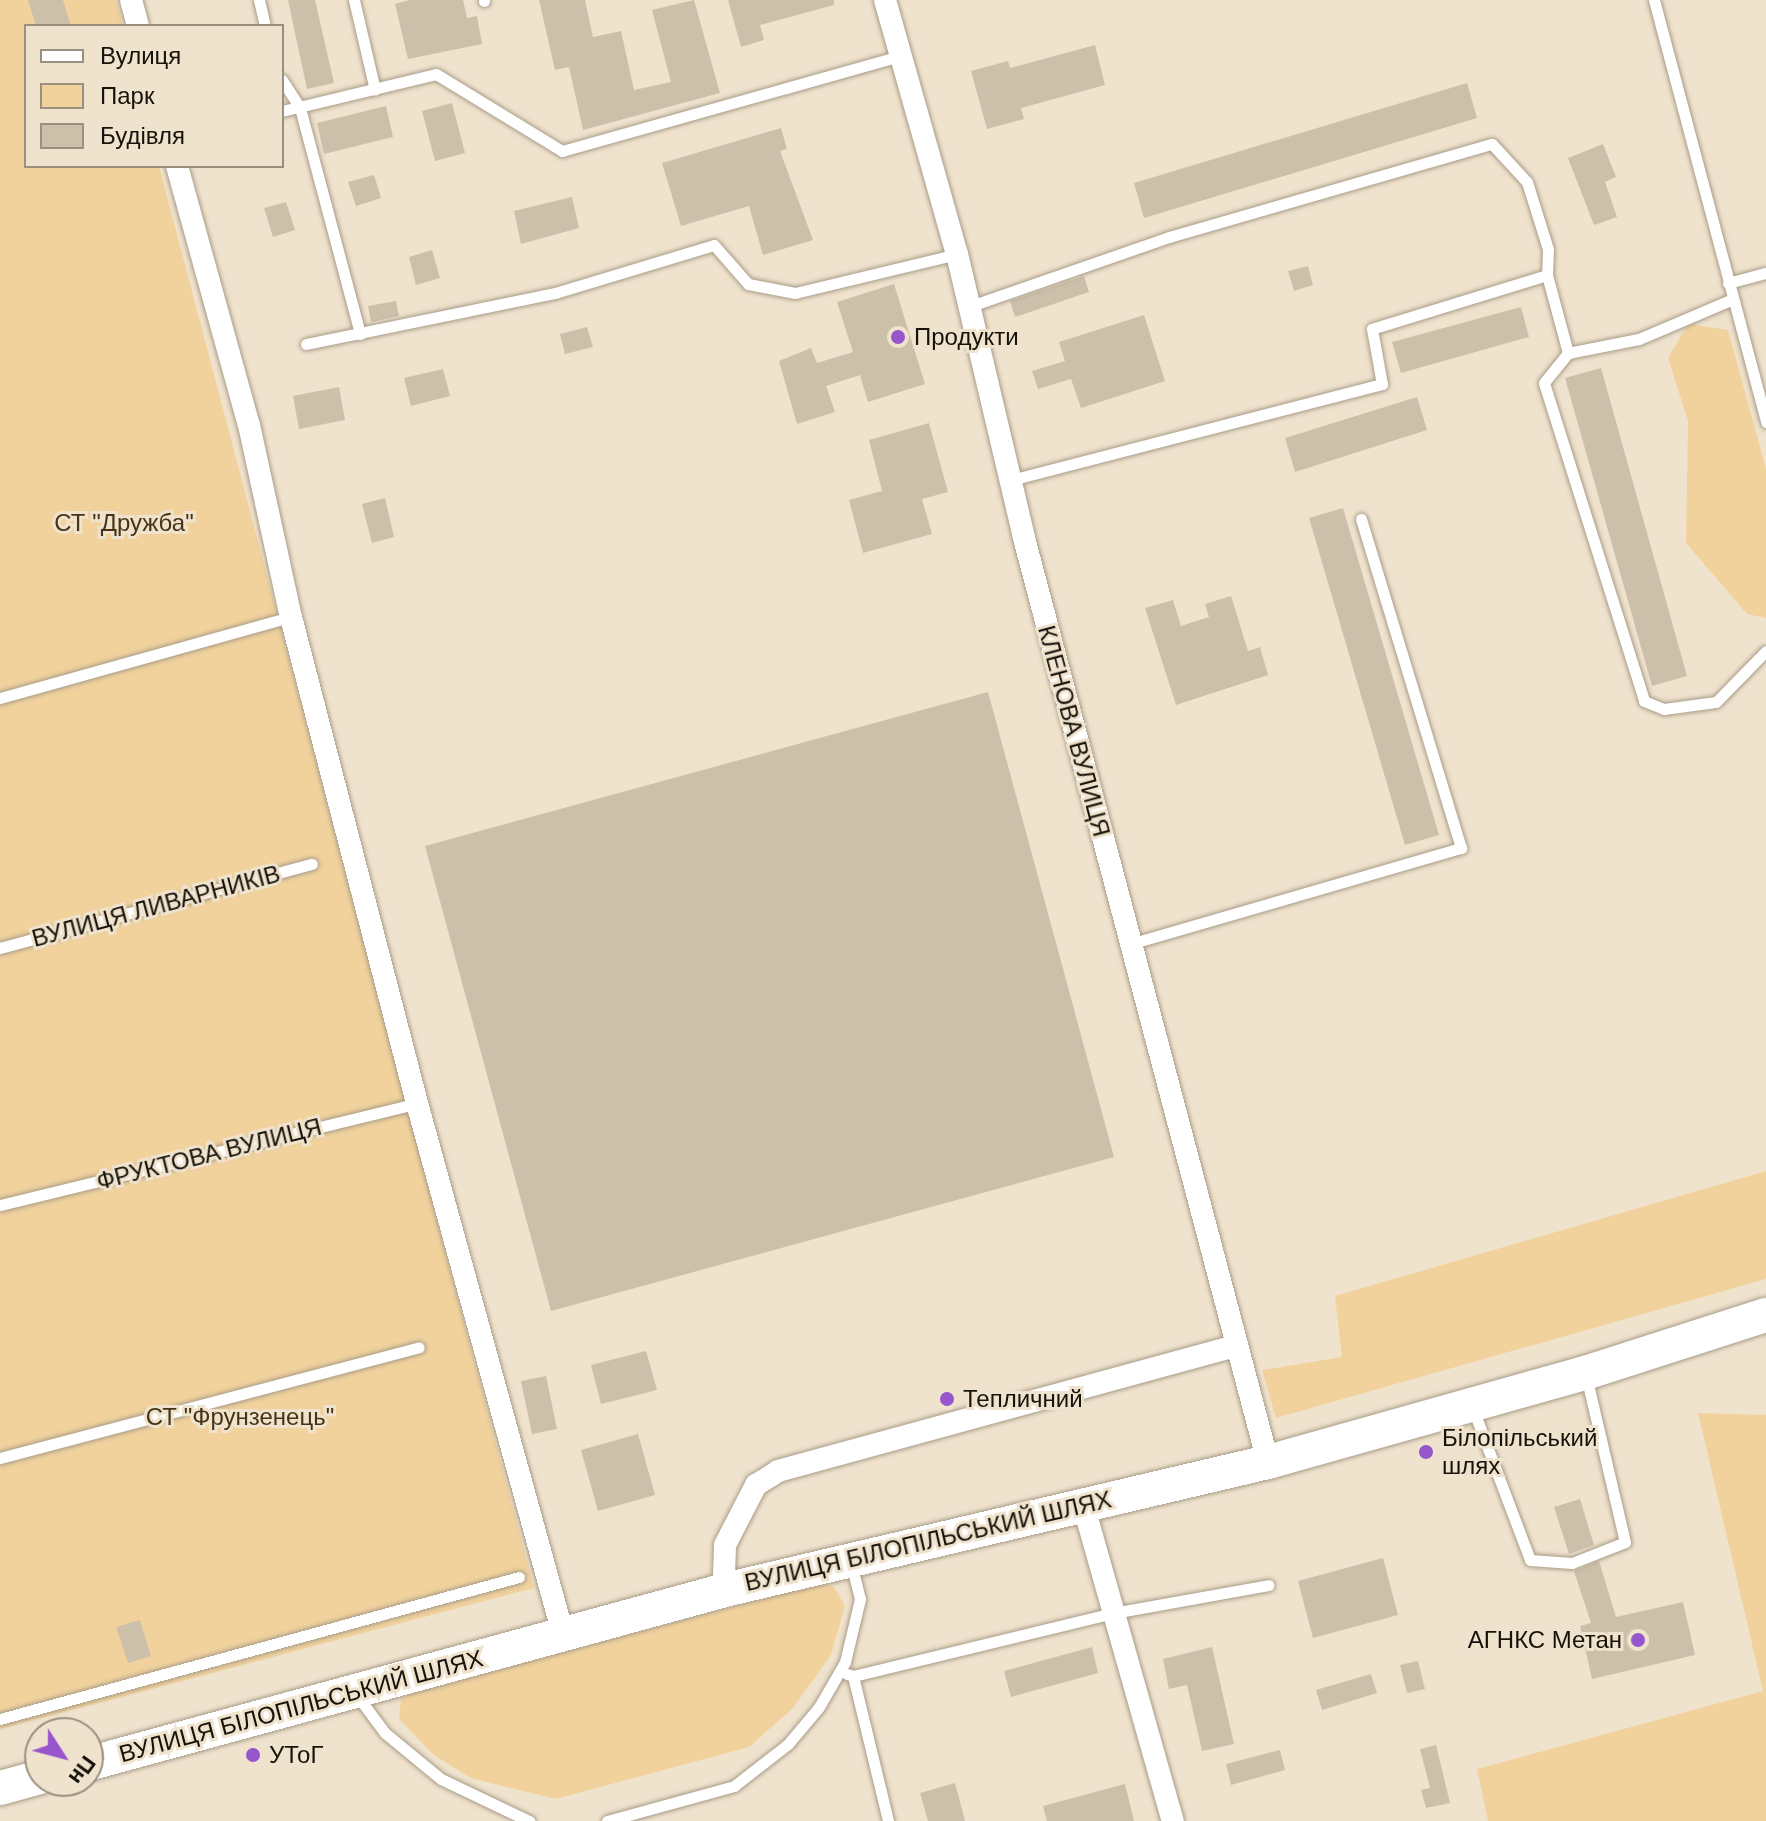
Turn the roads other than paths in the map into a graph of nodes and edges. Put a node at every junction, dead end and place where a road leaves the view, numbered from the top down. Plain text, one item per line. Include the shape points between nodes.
1 (131, 0) edge
2 (259, 0) edge
3 (354, 0) edge
4 (885, 0) edge
5 (1654, 0) edge
6 (137, 24) edge
7 (265, 24) edge
8 (899, 56) junction
9 (284, 83) edge
10 (375, 90) junction
11 (300, 108) junction
12 (284, 111) edge
13 (178, 168) edge
14 (957, 254) junction
15 (1766, 273) edge
16 (1547, 275) junction
17 (1728, 283) junction
18 (1733, 299) junction
19 (967, 307) junction
20 (360, 334) junction
21 (306, 344) dead end
22 (1568, 353) junction
23 (1766, 422) edge
24 (1009, 480) junction
25 (1361, 519) dead end
26 (291, 617) junction
27 (1766, 651) edge
28 (0, 698) edge
29 (312, 864) dead end
30 (1129, 944) junction
31 (0, 948) edge
32 (417, 1103) junction
33 (0, 1205) edge
34 (1766, 1315) edge
35 (1234, 1346) junction
36 (419, 1347) dead end
37 (1585, 1373) junction
38 (1471, 1405) junction
39 (0, 1458) edge
40 (1268, 1462) junction
41 (1083, 1504) junction
42 (850, 1560) junction
43 (519, 1577) dead end
44 (1269, 1585) dead end
45 (729, 1589) junction
46 (1113, 1613) junction
47 (563, 1634) junction
48 (840, 1671) junction
49 (853, 1676) junction
50 (353, 1690) junction
51 (0, 1719) edge
52 (104, 1760) edge
53 (24, 1781) edge
54 (0, 1788) edge
55 (529, 1821) edge
56 (607, 1821) edge
57 (888, 1821) edge
58 (1173, 1821) edge

1 - 6 street
2 - 7 lane
3 - 10 lane
4 - 8 street, КЛЕНОВА ВУЛИЦЯ
5 - 17 lane
8 - 10 lane via 562,151 436,74
8 - 14 street, КЛЕНОВА ВУЛИЦЯ
9 - 11 lane
10 - 11 lane
11 - 12 lane
11 - 20 lane
13 - 26 street via 249,425
14 - 19 street, КЛЕНОВА ВУЛИЦЯ
14 - 20 lane via 795,293 748,284 714,245 555,293
15 - 17 lane
16 - 19 lane via 1548,249 1527,182 1492,144 1169,237
16 - 22 lane
16 - 24 lane via 1372,329 1382,384
17 - 18 lane
18 - 22 lane via 1639,339
18 - 23 lane
19 - 24 street, КЛЕНОВА ВУЛИЦЯ
20 - 21 lane
22 - 27 lane via 1544,383 1644,701 1664,709 1716,702
24 - 30 street, КЛЕНОВА ВУЛИЦЯ
25 - 30 lane via 1461,848
26 - 28 lane
26 - 32 street
29 - 31 lane, ВУЛИЦЯ ЛИВАРНИКІВ
30 - 35 street, КЛЕНОВА ВУЛИЦЯ
32 - 33 lane, ФРУКТОВА ВУЛИЦЯ
32 - 47 street
34 - 37 main road, ВУЛИЦЯ БІЛОПІЛЬСЬКИЙ ШЛЯХ
35 - 40 street, КЛЕНОВА ВУЛИЦЯ
35 - 45 street via 778,1471 756,1485 725,1545
36 - 39 lane
37 - 38 main road, ВУЛИЦЯ БІЛОПІЛЬСЬКИЙ ШЛЯХ
37 - 38 lane via 1625,1542 1572,1563 1530,1560
38 - 40 main road, ВУЛИЦЯ БІЛОПІЛЬСЬКИЙ ШЛЯХ
40 - 41 main road, ВУЛИЦЯ БІЛОПІЛЬСЬКИЙ ШЛЯХ
41 - 42 main road, ВУЛИЦЯ БІЛОПІЛЬСЬКИЙ ШЛЯХ
41 - 46 street
42 - 45 main road, ВУЛИЦЯ БІЛОПІЛЬСЬКИЙ ШЛЯХ
42 - 48 lane via 860,1599
43 - 51 lane
44 - 46 lane
45 - 47 main road, ВУЛИЦЯ БІЛОПІЛЬСЬКИЙ ШЛЯХ
46 - 49 lane
46 - 58 street
47 - 50 main road, ВУЛИЦЯ БІЛОПІЛЬСЬКИЙ ШЛЯХ
48 - 49 lane
48 - 56 lane via 819,1707 759,1770 734,1786
49 - 57 lane
50 - 52 main road, ВУЛИЦЯ БІЛОПІЛЬСЬКИЙ ШЛЯХ
50 - 55 lane via 385,1733 441,1779
53 - 54 main road

